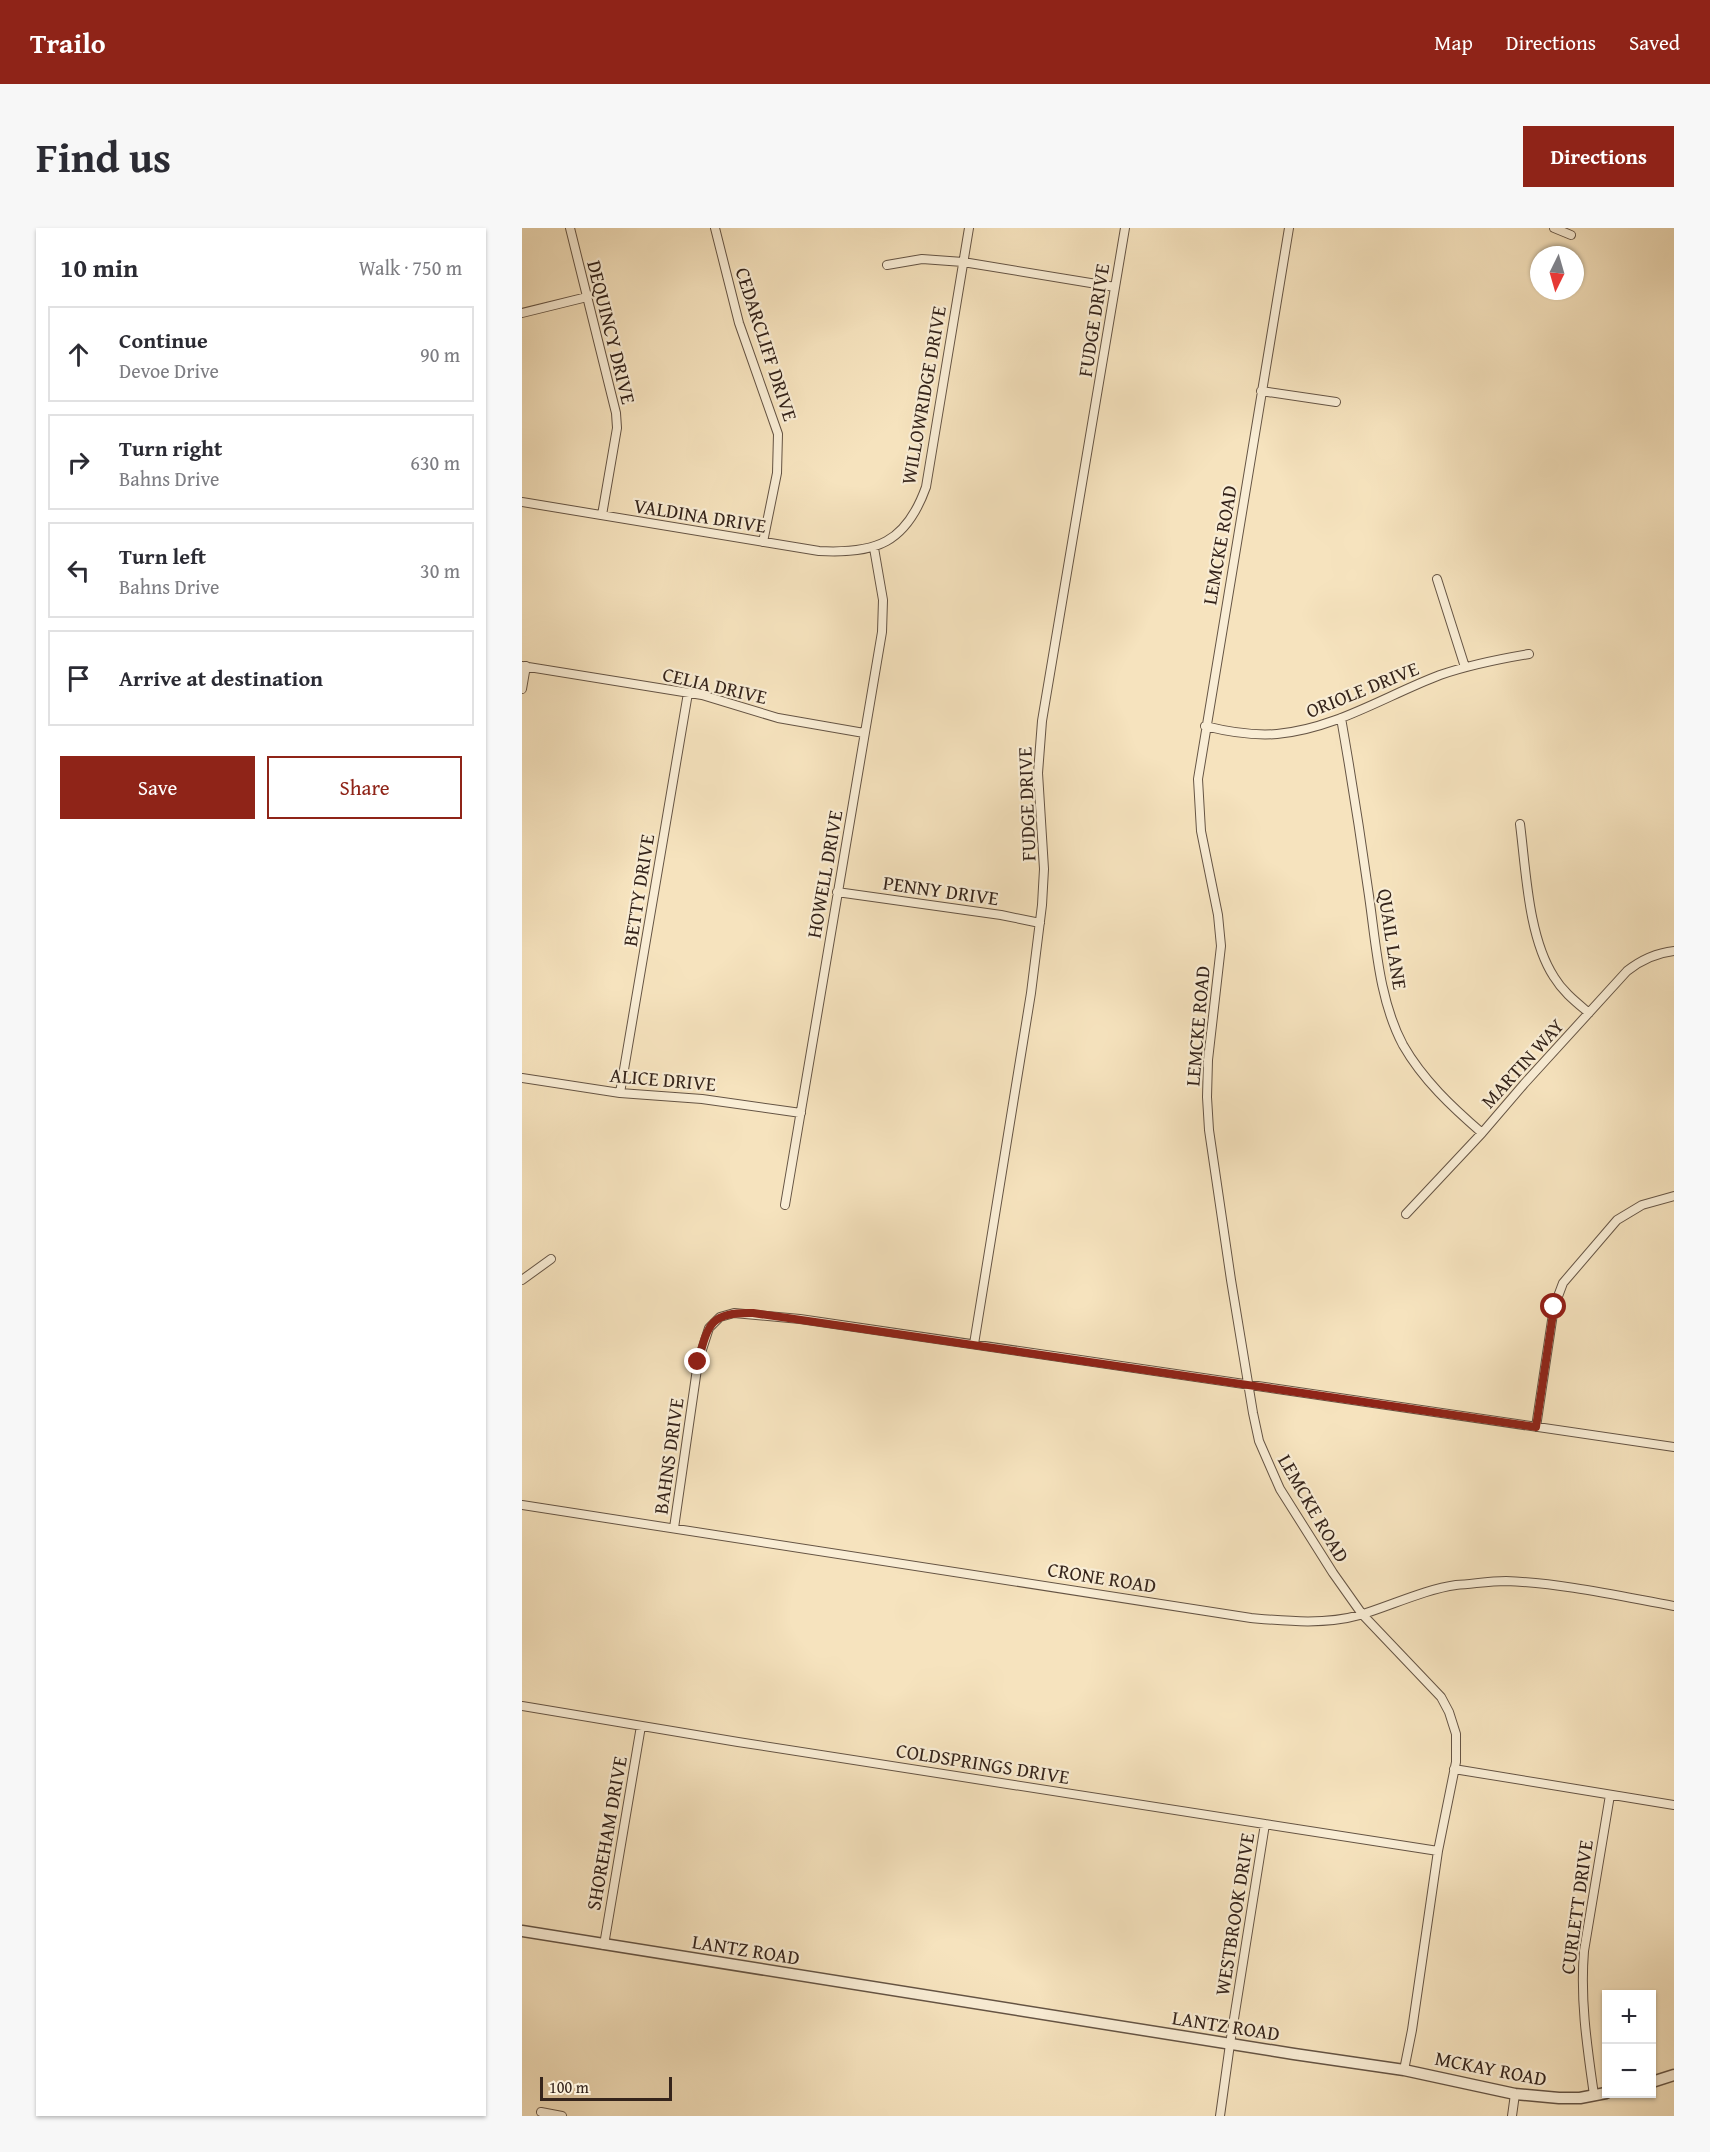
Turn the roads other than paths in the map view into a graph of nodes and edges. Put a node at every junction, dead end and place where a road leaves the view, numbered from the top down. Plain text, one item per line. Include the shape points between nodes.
1 (570, 228) edge
2 (715, 228) edge
3 (969, 228) edge
4 (1125, 228) edge
5 (1289, 228) edge
6 (1554, 228) edge
7 (1571, 235) dead end
8 (963, 262) junction
9 (888, 265) dead end
10 (1115, 287) junction
11 (587, 297) junction
12 (522, 314) edge
13 (1261, 391) junction
14 (1336, 402) dead end
15 (522, 502) edge
16 (602, 516) junction
17 (763, 542) junction
18 (874, 548) junction
19 (1437, 579) dead end
20 (1529, 654) dead end
21 (524, 666) edge
22 (1465, 667) junction
23 (522, 689) edge
24 (688, 693) junction
25 (1341, 718) junction
26 (1205, 726) junction
27 (864, 733) junction
28 (1520, 824) dead end
29 (837, 892) junction
30 (1040, 923) junction
31 (1674, 951) edge
32 (1589, 1013) junction
33 (522, 1078) edge
34 (620, 1093) junction
35 (801, 1113) junction
36 (1482, 1133) junction
37 (1674, 1196) edge
38 (785, 1205) dead end
39 (1406, 1214) dead end
40 (551, 1259) dead end
41 (522, 1280) edge
42 (974, 1344) junction
43 (1248, 1385) junction
44 (1536, 1427) junction
45 (1674, 1447) edge
46 (522, 1504) edge
47 (674, 1528) junction
48 (1674, 1605) edge
49 (1362, 1614) junction
50 (522, 1706) edge
51 (641, 1726) junction
52 (1454, 1769) junction
53 (1610, 1795) junction
54 (1674, 1805) edge
55 (1265, 1824) junction
56 (1438, 1851) junction
57 (522, 1931) edge
58 (604, 1945) junction
59 (1230, 2044) junction
60 (1404, 2070) junction
61 (1674, 2075) edge
62 (1656, 2081) edge
63 (1515, 2094) junction
64 (1602, 2094) edge
65 (1594, 2095) junction
66 (541, 2112) dead end
67 (562, 2116) edge
68 (1220, 2116) edge
69 (1512, 2116) edge

1 - 11 street, DEQUINCY DRIVE
2 - 17 street, CEDARCLIFF DRIVE via 744,342 778,434 777,473
3 - 8 street, WILLOWRIDGE DRIVE
4 - 10 street, FUDGE DRIVE
5 - 13 street, LEMCKE ROAD
6 - 7 street
8 - 9 street via 922,259
8 - 10 street
8 - 18 street, WILLOWRIDGE DRIVE via 926,487 907,523
10 - 30 street, FUDGE DRIVE via 1040,745 1044,869
11 - 12 street
11 - 16 street, DEQUINCY DRIVE via 616,413 617,428
13 - 14 street
13 - 26 street, LEMCKE ROAD
15 - 16 street, VALDINA DRIVE
16 - 17 street, VALDINA DRIVE
17 - 18 street, VALDINA DRIVE via 819,551
18 - 27 street, HOWELL DRIVE via 880,577 882,632
19 - 22 street
20 - 22 street, ORIOLE DRIVE
21 - 23 street
21 - 24 street, CELIA DRIVE
22 - 25 street, ORIOLE DRIVE
24 - 27 street, CELIA DRIVE via 778,718
24 - 34 street, BETTY DRIVE
25 - 26 street, ORIOLE DRIVE via 1307,730 1275,734 1241,734
25 - 36 street, QUAIL LANE via 1390,1015 1424,1076
26 - 43 street, LEMCKE ROAD via 1198,811 1221,946 1208,1060 1207,1110
27 - 29 street, HOWELL DRIVE
28 - 32 street via 1540,948 1558,984
29 - 30 street, PENNY DRIVE
29 - 35 street, HOWELL DRIVE
30 - 42 street, FUDGE DRIVE
31 - 32 street, MARTIN WAY via 1635,965
32 - 36 street, MARTIN WAY
33 - 34 street, ALICE DRIVE
34 - 35 street, ALICE DRIVE via 702,1099
35 - 38 street, HOWELL DRIVE
36 - 39 street, MARTIN WAY
37 - 44 street via 1642,1205 1617,1220 1563,1284 1554,1307
40 - 41 street
42 - 43 street, BAHNS DRIVE
42 - 47 street, BAHNS DRIVE via 753,1313 720,1317 705,1334 698,1362
43 - 44 street, BAHNS DRIVE
43 - 49 street, LEMCKE ROAD via 1259,1441 1269,1466 1303,1526
44 - 45 street, BAHNS DRIVE
46 - 47 street, CRONE ROAD
47 - 49 street, CRONE ROAD via 1251,1618 1322,1621
48 - 49 street, CRONE ROAD via 1504,1581 1453,1586
49 - 52 street, LEMCKE ROAD via 1441,1697 1454,1726
50 - 51 street, COLDSPRINGS DRIVE
51 - 55 street, COLDSPRINGS DRIVE
51 - 58 street, SHOREHAM DRIVE
52 - 53 street
52 - 56 street
53 - 54 street
53 - 65 street, CURLETT DRIVE via 1582,1976 1583,2017
55 - 56 street, COLDSPRINGS DRIVE
55 - 59 street, WESTBROOK DRIVE
56 - 60 street
57 - 58 street, LANTZ ROAD
58 - 59 street, LANTZ ROAD
59 - 60 street, LANTZ ROAD
59 - 68 street, WESTBROOK DRIVE
60 - 63 street, MCKAY ROAD
61 - 62 street
63 - 65 street, MCKAY ROAD via 1559,2098
63 - 69 street
64 - 65 street, MCKAY ROAD
66 - 67 street

